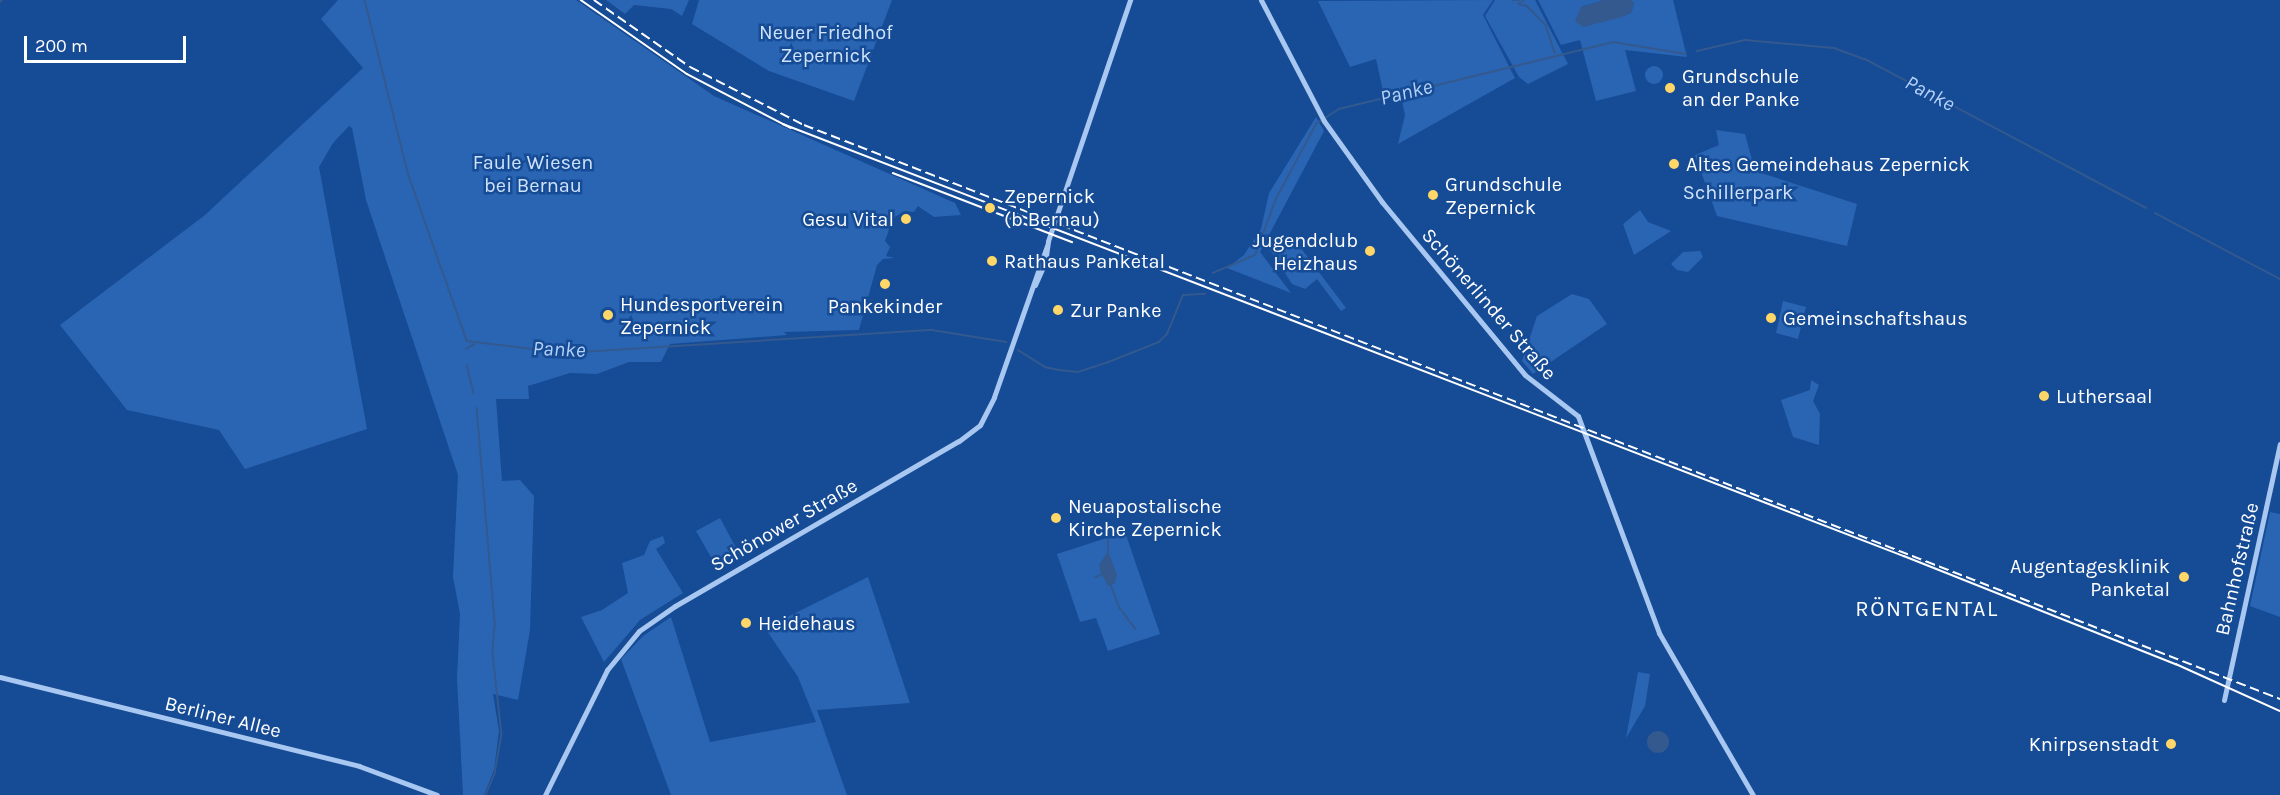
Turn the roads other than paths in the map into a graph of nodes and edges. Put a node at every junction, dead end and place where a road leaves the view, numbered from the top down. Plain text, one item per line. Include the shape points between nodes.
1 (1130, 0) edge
2 (1261, 0) edge
3 (2280, 444) edge
4 (0, 677) edge
5 (2224, 700) dead end
6 (436, 795) edge
7 (545, 795) edge
8 (1753, 795) edge

1 - 7 street, Schönower Straße via 994,397 980,425 639,631 607,670
2 - 8 street, Schönerlinder Straße via 1323,119 1382,202 1526,375 1578,416 1659,633
3 - 5 street, Bahnhofstraße
4 - 6 street, Berliner Allee via 358,766

